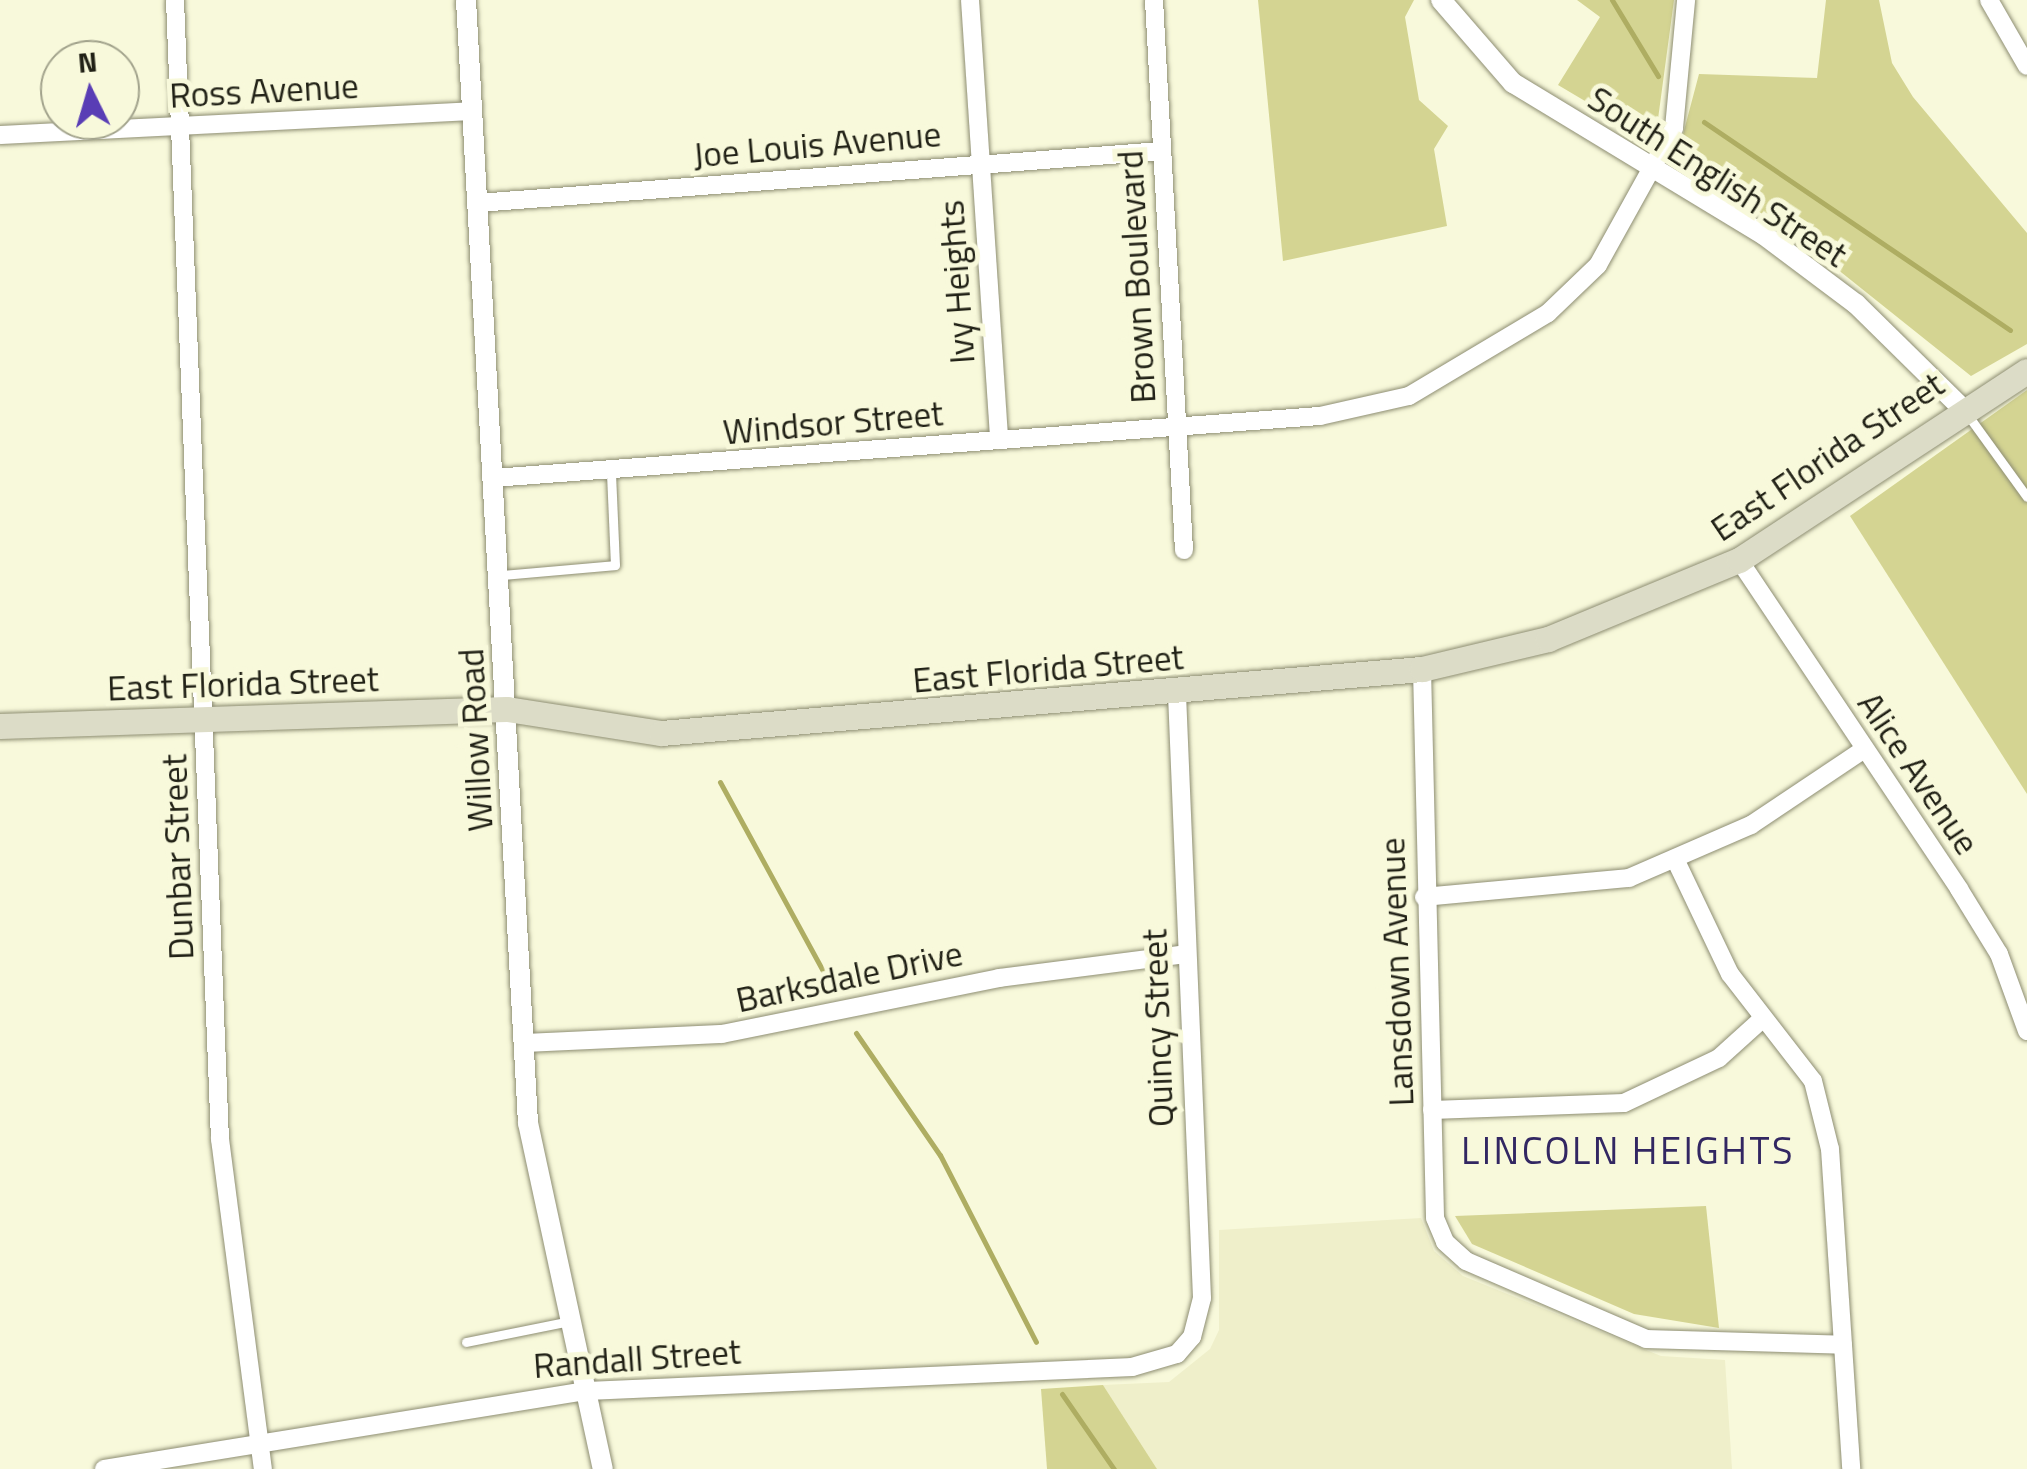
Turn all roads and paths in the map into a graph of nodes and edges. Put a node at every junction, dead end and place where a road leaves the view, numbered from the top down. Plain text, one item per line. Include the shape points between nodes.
1 (175, 0) edge
2 (466, 0) edge
3 (970, 0) edge
4 (1154, 0) edge
5 (1441, 0) edge
6 (1686, 0) edge
7 (1988, 0) edge
8 (2027, 66) edge
9 (472, 112) junction
10 (182, 127) junction
11 (0, 136) edge
12 (1162, 151) junction
13 (980, 163) junction
14 (1652, 174) junction
15 (478, 204) junction
16 (2027, 371) edge
17 (1962, 408) junction
18 (1178, 424) junction
19 (999, 440) junction
20 (612, 472) junction
21 (493, 478) junction
22 (2027, 497) edge
23 (1184, 550) dead end
24 (1739, 560) junction
25 (498, 576) junction
26 (1422, 669) junction
27 (1177, 692) junction
28 (507, 709) junction
29 (206, 718) junction
30 (0, 726) edge
31 (1863, 750) junction
32 (1676, 860) junction
33 (1424, 896) junction
34 (1186, 954) junction
35 (1761, 1020) junction
36 (2027, 1031) edge
37 (523, 1042) junction
38 (1432, 1110) junction
39 (573, 1321) junction
40 (466, 1342) dead end
41 (1843, 1345) junction
42 (1177, 1354) joint
43 (587, 1391) junction
44 (258, 1443) junction
45 (104, 1469) edge
46 (262, 1469) edge
47 (603, 1469) edge
48 (1851, 1469) edge

1 - 10 street, Dunbar Street
2 - 9 street, Willow Road
3 - 13 street, Ivy Heights
4 - 12 street, Brown Boulevard
5 - 14 street, South English Street via 1513,83
6 - 14 street, Windsor Street via 1674,128
7 - 8 street
9 - 10 street, Ross Avenue
9 - 15 street, Willow Road
10 - 11 street, Ross Avenue
10 - 29 street, Dunbar Street
12 - 13 street, Joe Louis Avenue
12 - 18 street, Brown Boulevard
13 - 15 street, Joe Louis Avenue
13 - 19 street, Ivy Heights
14 - 17 street, South English Street via 1826,282
14 - 18 street, Windsor Street via 1598,266 1482,358 1409,396 1320,416
15 - 21 street, Willow Road
16 - 17 main road, East Florida Street
17 - 22 lane
17 - 24 main road, East Florida Street
18 - 19 street, Windsor Street
18 - 23 street, Brown Boulevard
19 - 20 street, Windsor Street
20 - 21 street, Windsor Street
20 - 25 lane via 614,564
21 - 25 street, Willow Road
24 - 26 main road, East Florida Street via 1548,639
24 - 31 street, Alice Avenue
25 - 28 street, Willow Road
26 - 27 main road, East Florida Street
26 - 33 street, Lansdown Avenue
27 - 28 main road, East Florida Street via 661,733
27 - 34 street, Quincy Street
28 - 29 main road, East Florida Street
28 - 37 street, Willow Road
29 - 30 main road, East Florida Street
29 - 44 street, Dunbar Street via 220,1139
31 - 32 street via 1751,825
31 - 36 street, Alice Avenue via 1999,954
32 - 33 street via 1566,888
32 - 35 street via 1700,924
33 - 38 street, Lansdown Avenue
34 - 37 street, Barksdale Drive via 998,978 722,1034
34 - 42 street, Quincy Street via 1202,1298 1192,1337
35 - 38 street via 1718,1058 1624,1103
35 - 41 street via 1812,1082 1826,1132
37 - 39 street, Willow Road via 528,1123
38 - 41 street, Lansdown Avenue via 1434,1218 1466,1261 1646,1339
39 - 40 lane
39 - 43 street, Willow Road
41 - 48 street
42 - 43 street, Randall Street via 1132,1366
43 - 44 street, Randall Street
43 - 47 street, Willow Road
44 - 45 street, Randall Street
44 - 46 street, Dunbar Street

